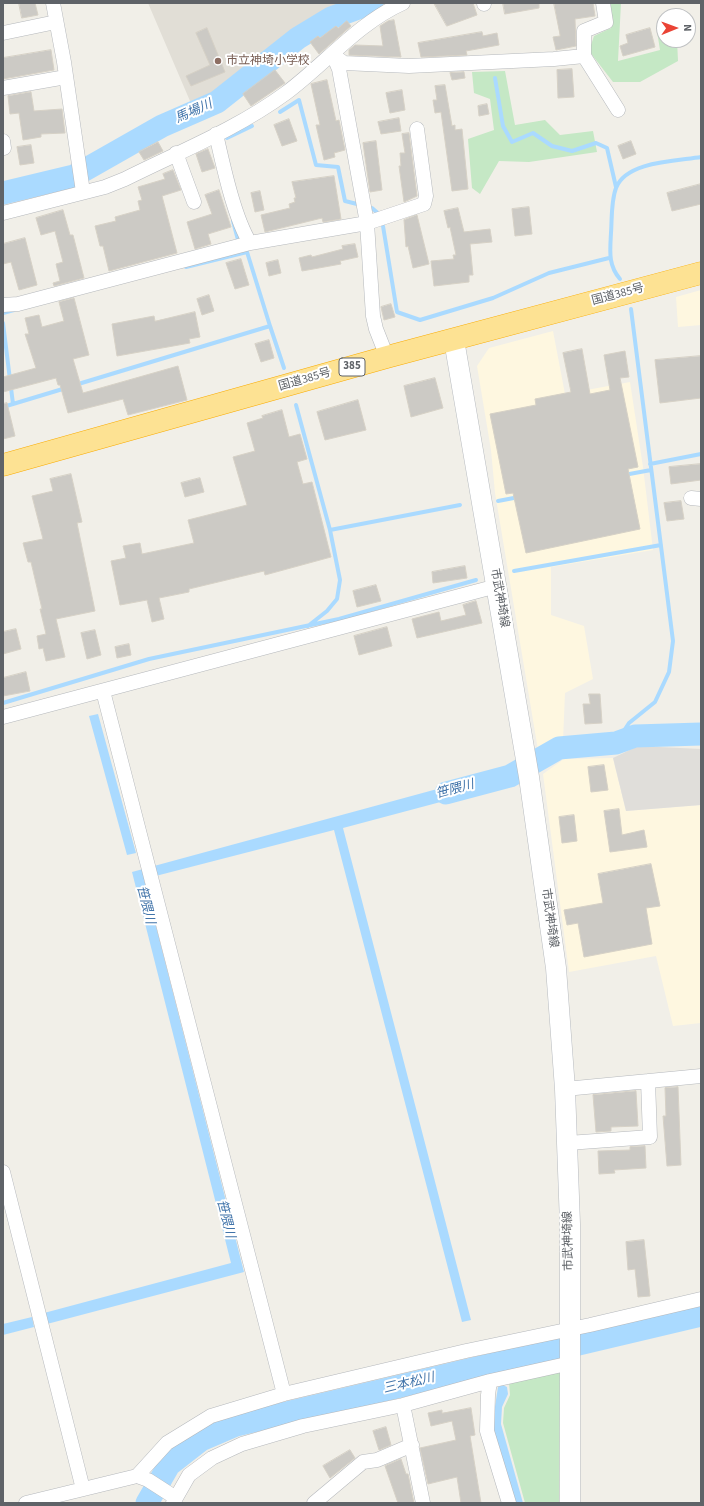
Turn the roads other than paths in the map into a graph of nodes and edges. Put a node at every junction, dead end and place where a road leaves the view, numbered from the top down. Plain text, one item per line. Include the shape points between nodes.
1 (53, 3) edge
2 (403, 3) edge
3 (603, 3) edge
4 (56, 22) junction
5 (3, 33) edge
6 (333, 55) junction
7 (584, 56) junction
8 (66, 78) junction
9 (3, 88) edge
10 (618, 110) dead end
11 (417, 129) dead end
12 (216, 134) junction
13 (176, 153) junction
14 (83, 192) junction
15 (194, 202) dead end
16 (3, 213) edge
17 (367, 223) junction
18 (250, 243) junction
19 (701, 273) edge
20 (3, 305) edge
21 (454, 340) junction
22 (387, 357) junction
23 (3, 465) edge
24 (497, 586) junction
25 (103, 691) junction
26 (3, 717) edge
27 (701, 1076) edge
28 (648, 1081) junction
29 (565, 1089) junction
30 (568, 1143) junction
31 (3, 1172) edge
32 (701, 1299) edge
33 (570, 1328) junction
34 (571, 1363) junction
35 (490, 1381) junction
36 (284, 1394) junction
37 (403, 1404) junction
38 (412, 1445) junction
39 (143, 1478) junction
40 (84, 1489) junction
41 (175, 1500) edge
42 (26, 1503) edge
43 (314, 1503) edge
44 (423, 1503) edge
45 (509, 1503) edge
46 (570, 1503) edge

1 - 4 street
2 - 6 street via 368,23
3 - 7 street via 606,22 584,31
4 - 5 street
4 - 8 street
6 - 7 street via 344,63 409,66
6 - 12 street via 259,112
6 - 17 street via 339,69
7 - 10 street
8 - 9 street
8 - 14 street
11 - 17 street via 426,196 424,204
12 - 13 street
12 - 18 street via 222,162 244,232
13 - 14 street via 125,179
13 - 15 street
14 - 16 street
17 - 18 street
17 - 22 street via 373,316
18 - 20 street via 123,278 18,304
19 - 21 highway, 国道385号 / 385
21 - 22 highway, 国道385号 / 385
21 - 24 main road, 市武神埼線
22 - 23 highway, 国道385号 / 385
24 - 25 street
24 - 29 main road, 市武神埼線 via 529,777 556,968
25 - 26 street
25 - 36 street
27 - 28 street
28 - 29 street
28 - 30 street via 650,1137
29 - 30 main road, 市武神埼線
30 - 33 main road, 市武神埼線
31 - 40 street
32 - 33 street
33 - 34 main road, 市武神埼線
33 - 36 street
34 - 35 street
34 - 46 main road, 市武神埼線
35 - 37 street
35 - 45 street via 487,1430
36 - 39 street via 211,1416 167,1443
37 - 38 street
37 - 41 street via 303,1426 242,1444 212,1458 189,1475
38 - 43 street via 378,1460 363,1462
38 - 44 street
39 - 40 street
39 - 41 street
40 - 42 street

